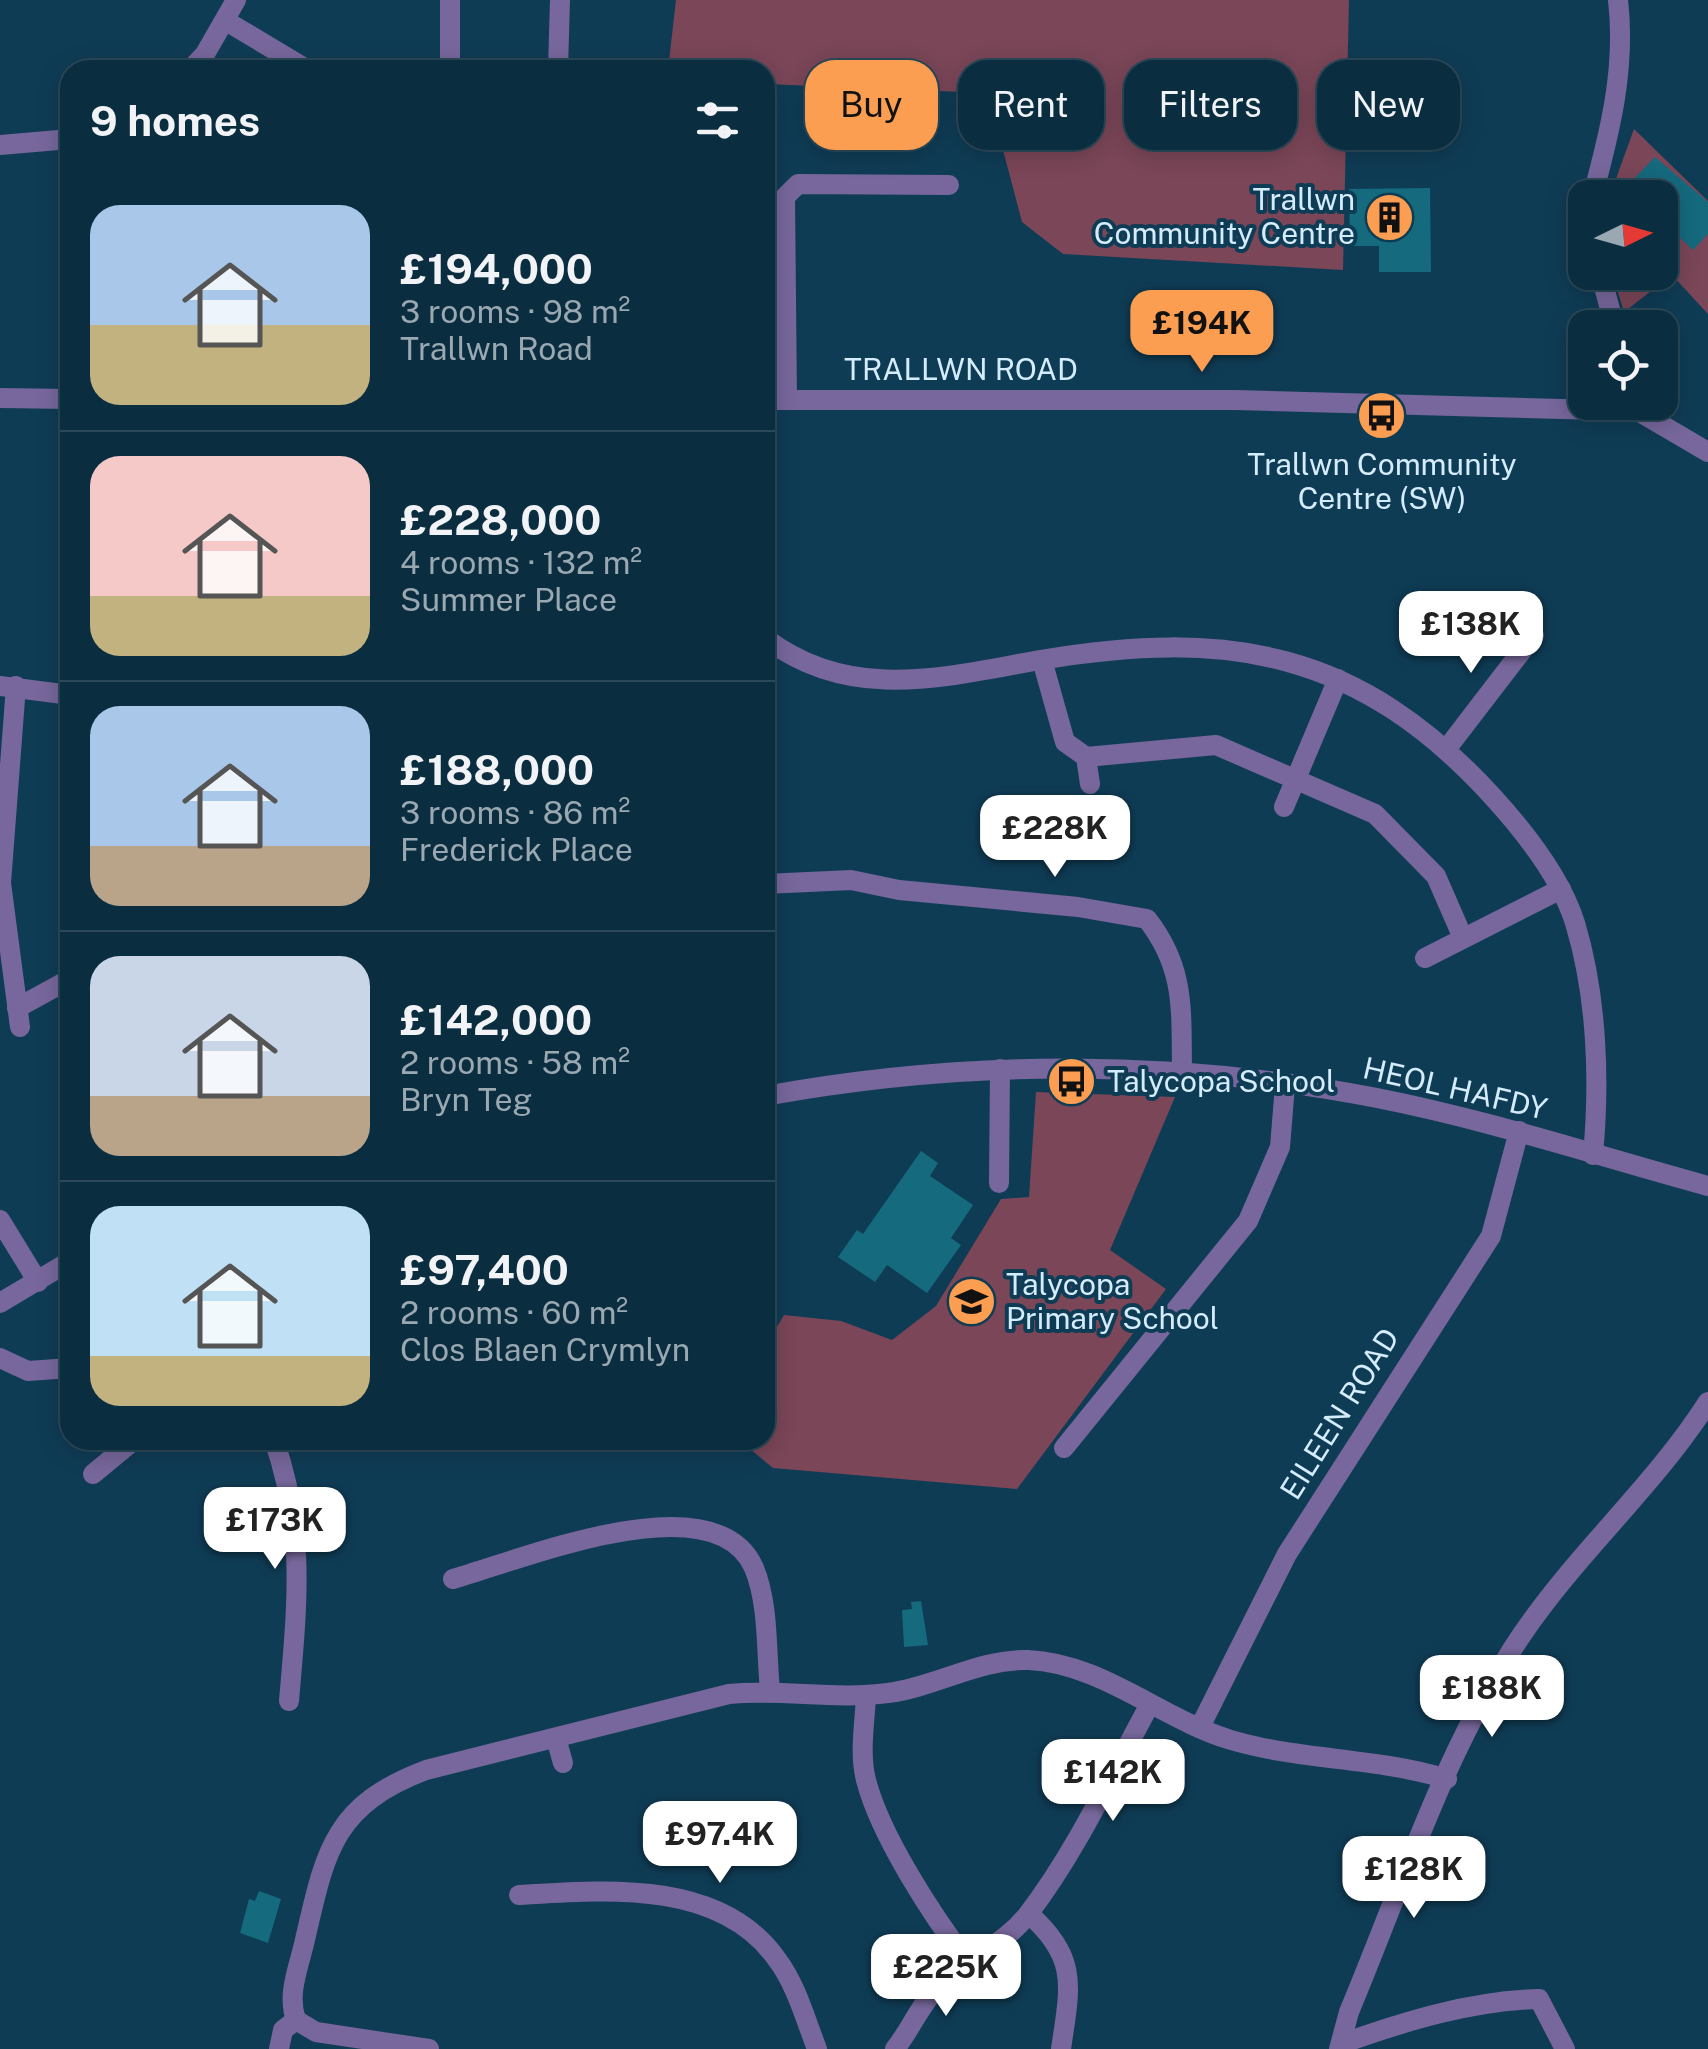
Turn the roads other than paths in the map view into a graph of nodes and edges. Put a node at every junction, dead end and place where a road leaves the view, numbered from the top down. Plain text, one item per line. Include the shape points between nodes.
1 (236, 0) edge
2 (450, 0) edge
3 (560, 0) edge
4 (1618, 0) edge
5 (226, 21) junction
6 (197, 60) edge
7 (291, 60) edge
8 (450, 60) edge
9 (558, 60) edge
10 (60, 140) edge
11 (0, 145) edge
12 (1597, 180) edge
13 (949, 185) dead end
14 (0, 398) edge
15 (60, 399) edge
16 (775, 400) edge
17 (787, 400) junction
18 (1568, 406) edge
19 (1657, 420) edge
20 (1708, 452) edge
21 (1534, 635) dead end
22 (775, 645) edge
23 (1042, 660) junction
24 (1338, 679) junction
25 (8, 686) edge
26 (60, 694) edge
27 (1448, 747) junction
28 (1086, 757) junction
29 (1295, 780) junction
30 (1090, 784) dead end
31 (1284, 807) dead end
32 (775, 884) edge
33 (1560, 889) junction
34 (1463, 938) junction
35 (1425, 958) dead end
36 (60, 987) edge
37 (1000, 1068) junction
38 (1182, 1072) junction
39 (1285, 1085) junction
40 (775, 1094) edge
41 (1519, 1131) junction
42 (1593, 1155) junction
43 (999, 1183) dead end
44 (1708, 1186) edge
45 (0, 1220) edge
46 (60, 1268) edge
47 (38, 1282) junction
48 (0, 1303) edge
49 (0, 1358) edge
50 (60, 1369) edge
51 (1708, 1402) edge
52 (1064, 1448) dead end
53 (122, 1450) edge
54 (277, 1450) edge
55 (93, 1474) dead end
56 (453, 1579) dead end
57 (770, 1690) junction
58 (866, 1695) junction
59 (289, 1701) dead end
60 (1149, 1706) junction
61 (1200, 1726) junction
62 (556, 1738) junction
63 (563, 1763) dead end
64 (1447, 1779) junction
65 (519, 1895) dead end
66 (1028, 1914) junction
67 (966, 1961) junction
68 (296, 2020) junction
69 (1346, 2047) edge
70 (279, 2049) edge
71 (429, 2049) edge
72 (817, 2049) edge
73 (895, 2049) edge
74 (1061, 2049) edge
75 (1565, 2049) edge

1 - 5 street
2 - 8 street
3 - 9 street
4 - 12 street via 1615,112
5 - 6 street
5 - 7 street
10 - 11 street
13 - 17 street via 798,184 785,197
14 - 15 street
16 - 17 street, TRALLWN ROAD
17 - 18 street, TRALLWN ROAD
19 - 20 street
21 - 27 street
22 - 23 street via 803,665 863,679 944,679
23 - 24 street via 1203,648 1268,654
23 - 28 street via 1065,742
24 - 27 street via 1397,709
24 - 29 street
25 - 26 street
25 - 36 street via 1,883 19,1017
27 - 33 street via 1504,809
28 - 29 street via 1216,745
28 - 30 street
29 - 31 street
29 - 34 street via 1385,823 1436,876
32 - 38 street via 851,880 1148,919 1168,946 1180,983
33 - 34 street
33 - 42 street via 1575,924 1599,1089
34 - 35 street
37 - 38 street, HEOL HAFDY
37 - 40 street, HEOL HAFDY
37 - 43 street
38 - 39 street, HEOL HAFDY
39 - 41 street, HEOL HAFDY
39 - 52 street via 1280,1147 1248,1222
41 - 42 street, HEOL HAFDY
41 - 61 street, EILEEN ROAD via 1490,1236 1287,1554
42 - 44 street, HEOL HAFDY
45 - 47 street
46 - 47 street
47 - 48 street
49 - 50 street via 28,1371
51 - 64 street via 1523,1632
53 - 55 street
54 - 59 street via 300,1570
56 - 57 street via 644,1526 713,1530 753,1565
57 - 58 street
57 - 62 street via 729,1694
58 - 60 street via 1024,1660 1064,1664
58 - 67 street via 864,1755 873,1800 935,1919
60 - 61 street
60 - 66 street
61 - 64 street via 1229,1740 1402,1765
62 - 63 street
62 - 68 street via 396,1782 341,1828 324,1859 297,1971
64 - 69 street via 1350,2012
65 - 72 street via 644,1894 730,1915 776,1956
66 - 67 street via 991,1949
66 - 74 street via 1056,1938 1066,1968
67 - 73 street via 935,1990
68 - 70 street via 284,2030
68 - 71 street via 316,2032
69 - 75 street via 1438,2014 1540,1999

